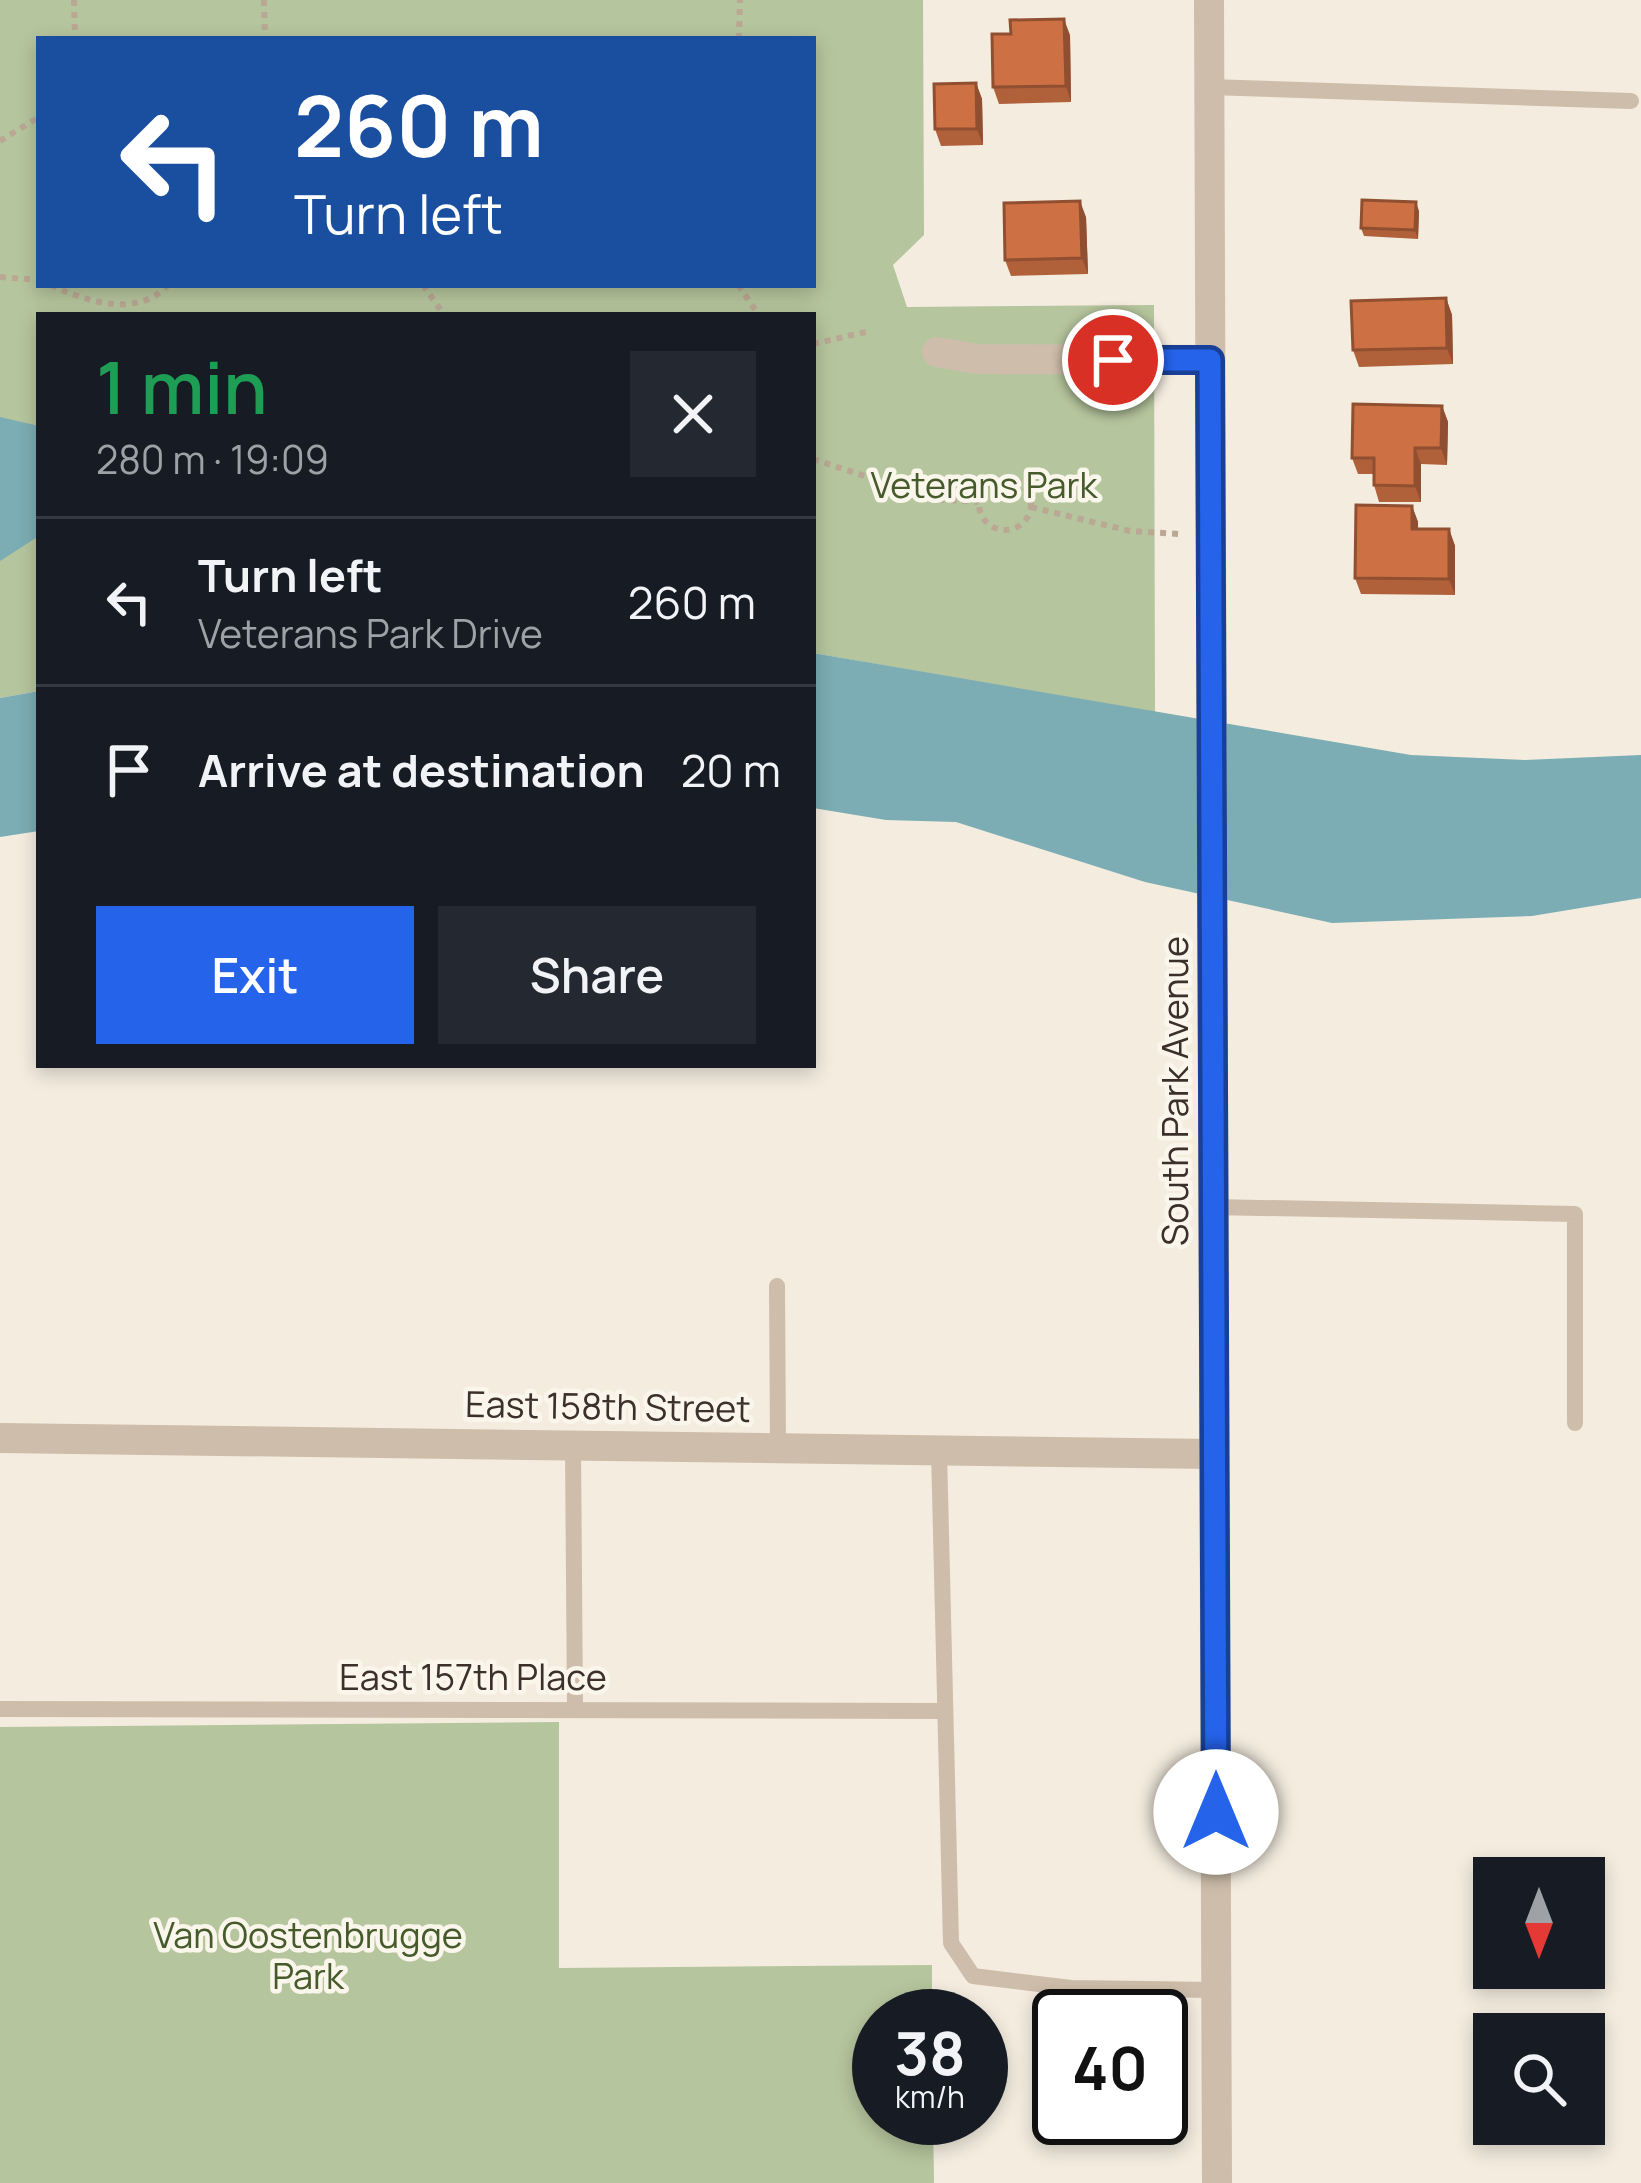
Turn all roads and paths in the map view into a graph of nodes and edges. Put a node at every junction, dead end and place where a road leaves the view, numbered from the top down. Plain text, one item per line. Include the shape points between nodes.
1 (74, 0) edge
2 (264, 0) edge
3 (740, 0) edge
4 (1209, 0) edge
5 (75, 36) edge
6 (265, 36) edge
7 (739, 36) edge
8 (1209, 87) junction
9 (1638, 101) edge
10 (36, 119) edge
11 (0, 141) edge
12 (0, 277) edge
13 (36, 280) edge
14 (59, 288) edge
15 (163, 288) edge
16 (870, 331) dead end
17 (816, 343) edge
18 (937, 352) dead end
19 (1210, 360) junction
20 (816, 460) edge
21 (978, 502) junction
22 (1031, 507) junction
23 (1210, 535) junction
24 (1213, 1207) junction
25 (777, 1286) dead end
26 (1575, 1423) dead end
27 (0, 1438) edge
28 (573, 1446) junction
29 (778, 1447) junction
30 (939, 1451) junction
31 (1214, 1454) junction
32 (0, 1709) edge
33 (575, 1709) junction
34 (945, 1711) junction
35 (1216, 1990) junction
36 (1217, 2183) edge

1 - 5 path
2 - 6 path
3 - 7 path
4 - 8 street, South Park Avenue
8 - 9 lane
8 - 19 street, South Park Avenue
10 - 11 path
12 - 13 path
14 - 15 path via 102,304 145,299
16 - 17 path
18 - 19 street
19 - 23 street, South Park Avenue
20 - 21 path via 934,499
21 - 22 path via 983,520 998,530 1016,528
21 - 22 path via 991,481 1007,478 1022,484
22 - 23 path via 1145,533
23 - 24 street, South Park Avenue
24 - 26 lane via 1575,1214
24 - 31 street, South Park Avenue
25 - 29 lane
27 - 28 street, East 158th Street
28 - 29 street, East 158th Street
28 - 33 lane
29 - 30 street, East 158th Street
30 - 31 street, East 158th Street
30 - 34 lane
31 - 35 street, South Park Avenue
32 - 33 lane, East 157th Place
33 - 34 lane, East 157th Place
34 - 35 lane via 951,1943 973,1976 1071,1988
35 - 36 street, South Park Avenue

